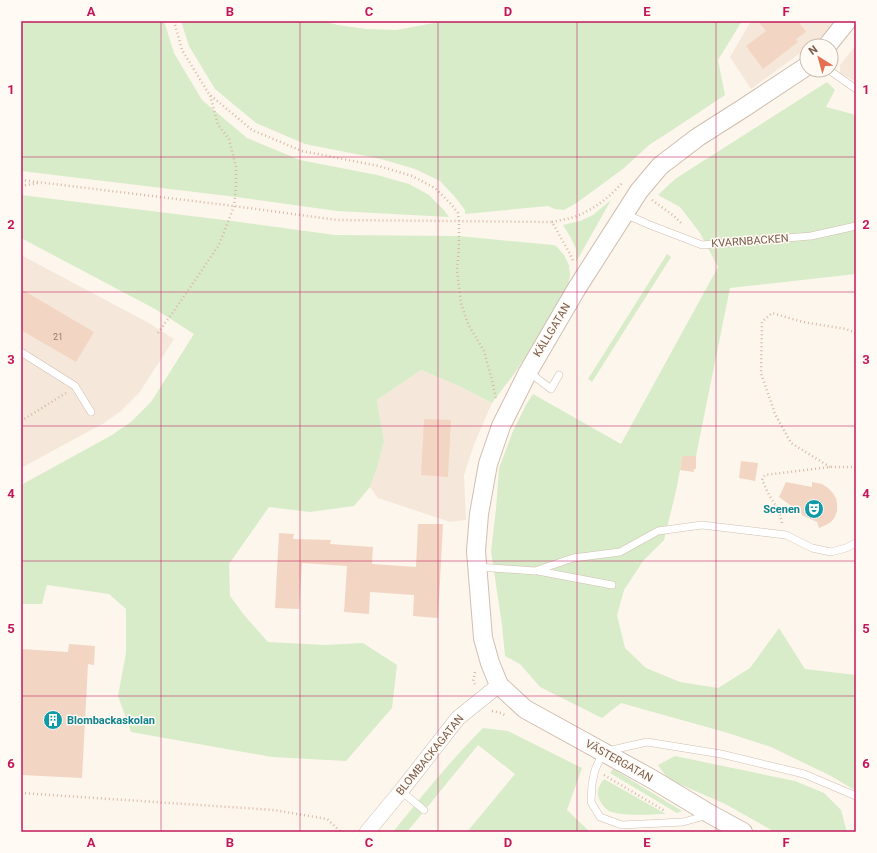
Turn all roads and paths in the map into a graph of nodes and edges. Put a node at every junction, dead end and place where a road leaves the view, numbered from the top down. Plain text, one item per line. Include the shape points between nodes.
1 (174, 21) edge
2 (847, 21) edge
3 (833, 38) edge
4 (799, 71) edge
5 (839, 77) edge
6 (856, 89) edge
7 (209, 94) junction
8 (21, 180) edge
9 (43, 183) junction
10 (21, 186) edge
11 (639, 191) junction
12 (234, 206) junction
13 (625, 214) junction
14 (459, 222) junction
15 (552, 222) junction
16 (856, 226) edge
17 (702, 245) junction
18 (577, 288) junction
19 (856, 332) edge
20 (158, 333) dead end
21 (21, 352) edge
22 (528, 372) junction
23 (559, 374) dead end
24 (76, 386) junction
25 (91, 412) dead end
26 (21, 422) edge
27 (501, 426) junction
28 (830, 467) junction
29 (856, 467) edge
30 (786, 535) junction
31 (856, 544) edge
32 (478, 567) junction
33 (536, 571) junction
34 (612, 585) dead end
35 (475, 671) dead end
36 (492, 690) junction
37 (511, 718) dead end
38 (603, 752) junction
39 (595, 770) junction
40 (401, 791) junction
41 (21, 794) edge
42 (856, 796) edge
43 (424, 810) dead end
44 (710, 814) junction
45 (683, 822) junction
46 (341, 832) edge
47 (367, 832) edge
48 (743, 832) edge

1 - 7 path via 182,50
2 - 3 street
4 - 11 street, KÄLLGATAN via 698,137 660,166
5 - 6 lane
7 - 12 path via 218,125 229,139 236,167
7 - 14 path via 252,130 302,151 379,166 418,179 435,188 450,203 458,213
8 - 9 path
9 - 10 path
9 - 12 path
11 - 13 street, KÄLLGATAN
11 - 15 path via 623,182 591,209
11 - 17 path via 674,216
12 - 14 path via 337,220
12 - 20 path via 219,245
13 - 17 lane, KVARNBACKEN
13 - 18 street, KÄLLGATAN
14 - 15 path
14 - 27 path via 457,271 461,303 468,324 484,351
15 - 18 path via 577,271
16 - 17 lane, KVARNBACKEN via 811,236
18 - 22 street, KÄLLGATAN
19 - 28 path via 772,314 762,322 761,373 775,414 791,443
21 - 24 lane
22 - 23 lane via 551,389
22 - 27 street, KÄLLGATAN
24 - 25 lane
24 - 26 path
27 - 32 street, KÄLLGATAN via 488,464 479,514 476,551
28 - 29 path
28 - 30 path via 765,475 762,480 779,511
30 - 31 lane via 812,548 831,552
30 - 33 lane via 702,525 658,531 620,552 573,558
32 - 33 lane
32 - 36 street, KÄLLGATAN via 483,638 490,663
33 - 34 lane
35 - 36 path via 473,682
36 - 37 path via 485,710
36 - 38 street, VÄSTERGATAN
36 - 40 street, BLOMBACKAGATAN via 458,718
38 - 39 lane
38 - 42 lane via 646,742 721,754 804,774
38 - 44 street, VÄSTERGATAN
39 - 45 path
39 - 45 lane via 591,802 600,817 622,825
40 - 43 lane
40 - 47 street, BLOMBACKAGATAN
41 - 46 path via 274,810 326,819
44 - 45 lane
44 - 48 street, VÄSTERGATAN

